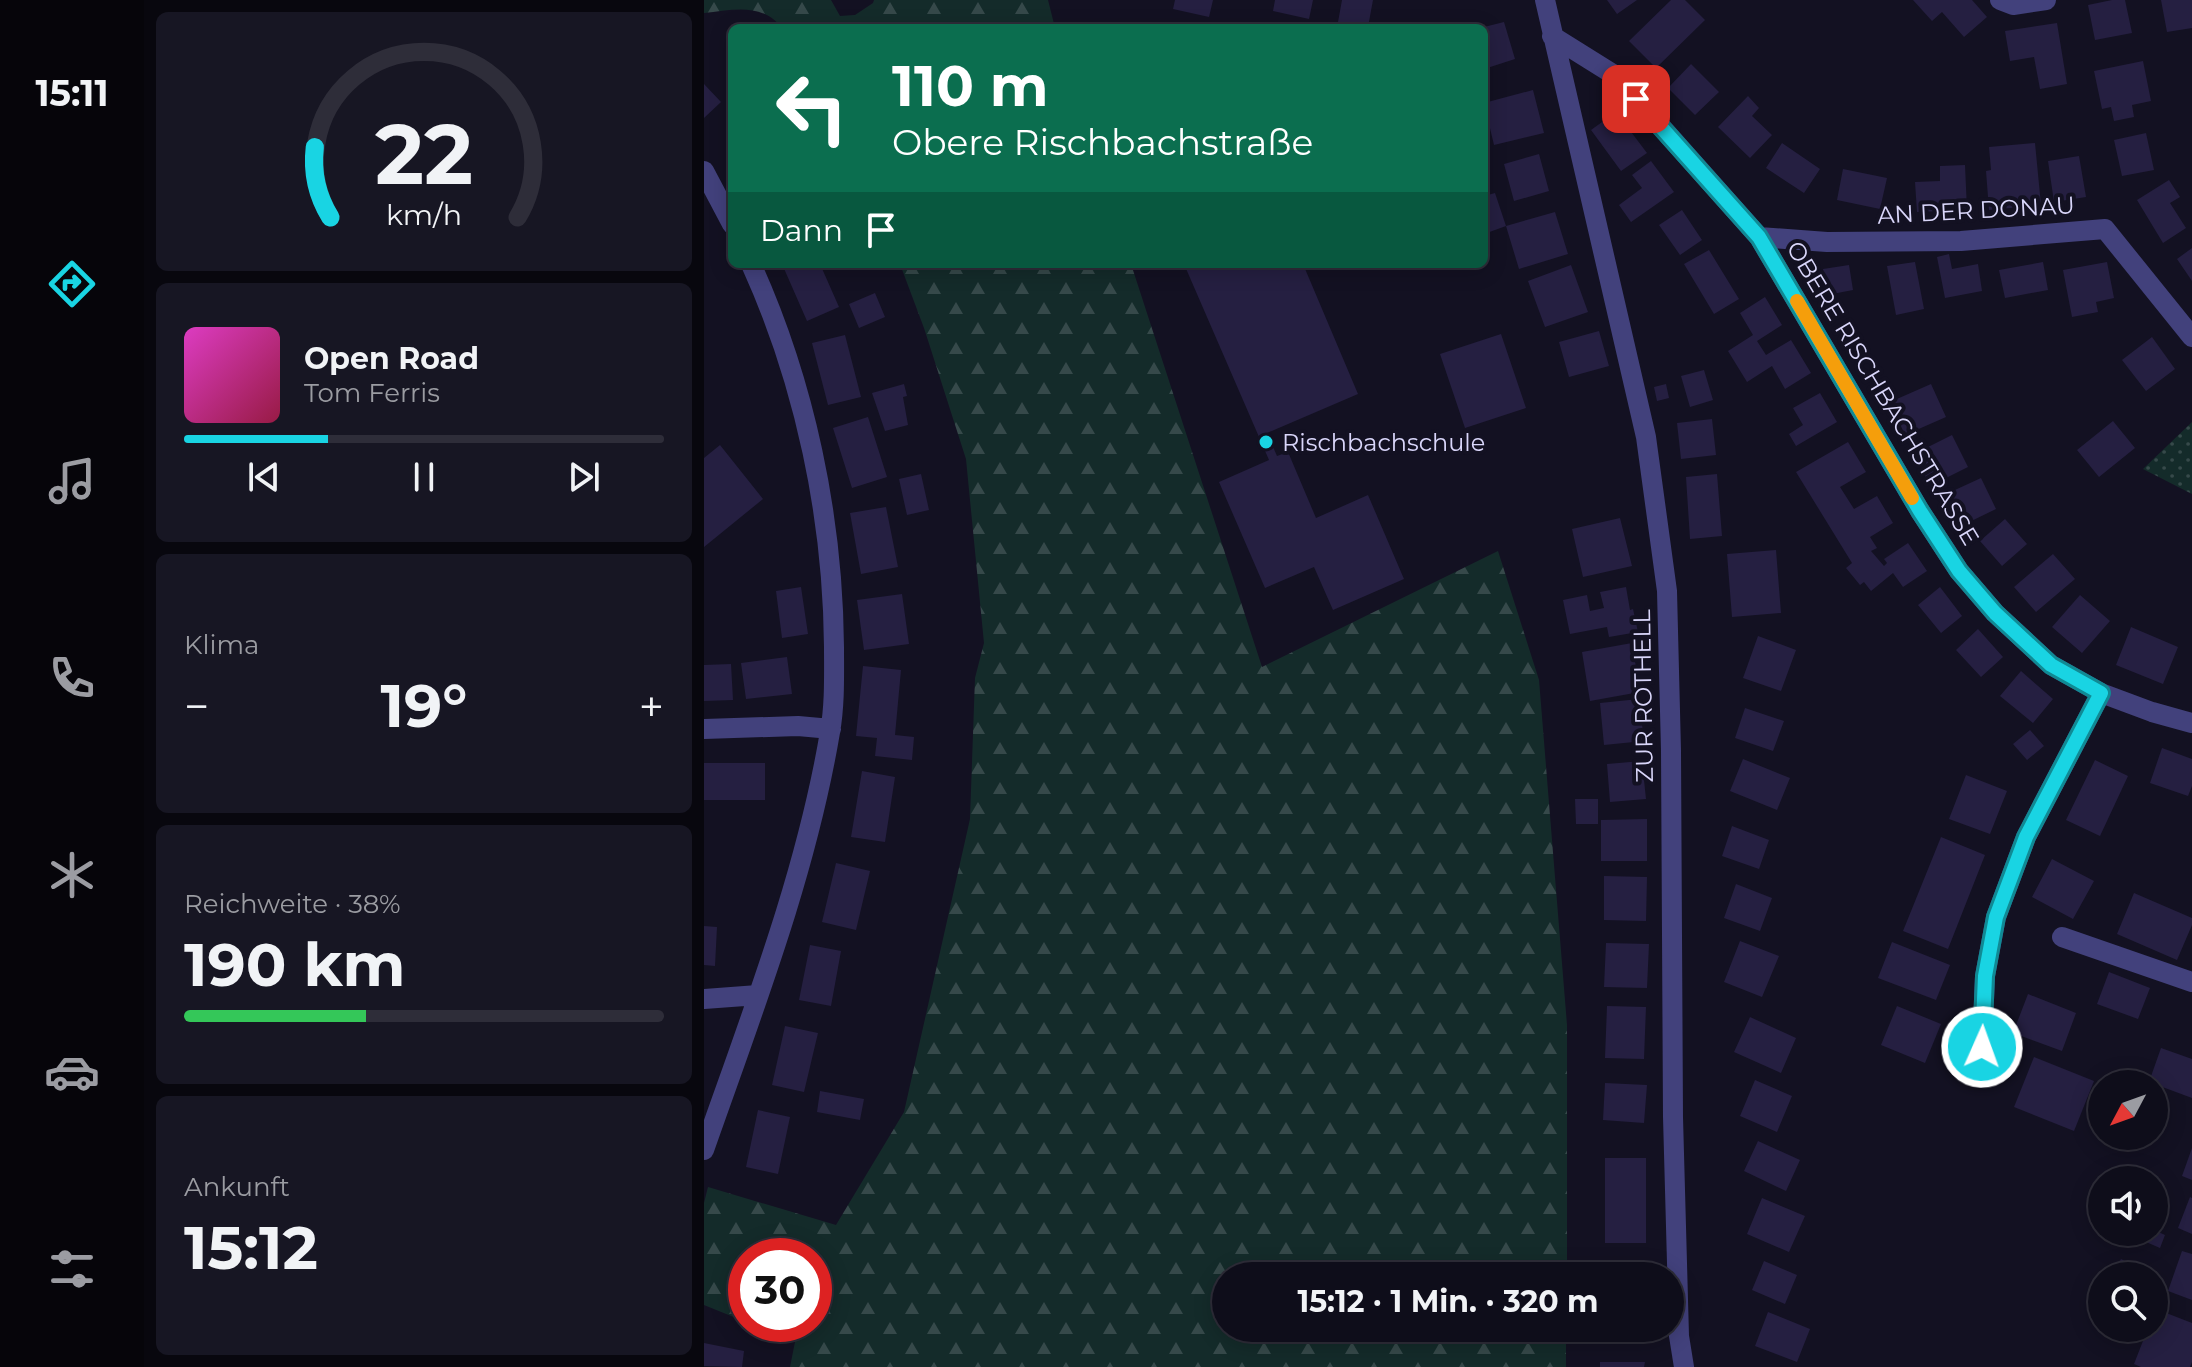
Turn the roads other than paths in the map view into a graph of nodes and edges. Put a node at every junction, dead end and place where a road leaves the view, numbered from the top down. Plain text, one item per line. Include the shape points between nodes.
1 (1545, 0) edge
2 (2000, 0) edge
3 (2046, 0) edge
4 (1552, 36) junction
5 (704, 171) edge
6 (728, 216) edge
7 (1759, 237) junction
8 (753, 268) edge
9 (2192, 337) edge
10 (2101, 693) junction
11 (2192, 723) edge
12 (704, 729) edge
13 (831, 729) junction
14 (2062, 937) dead end
15 (2192, 982) edge
16 (758, 995) junction
17 (704, 999) edge
18 (1982, 1047) dead end
19 (704, 1150) edge
20 (1684, 1367) edge

1 - 4 street
2 - 3 street via 2013,5
4 - 7 street, OBERE RISCHBACHSTRASSE via 1616,76
4 - 20 street, ZUR ROTHELL via 1646,437 1667,591 1673,1117
5 - 6 street
7 - 9 street, AN DER DONAU via 1961,241 2105,229
7 - 10 street, OBERE RISCHBACHSTRASSE via 1959,571 2051,665
8 - 13 street via 787,359 826,523 834,609
10 - 11 street, OBERE RISCHBACHSTRASSE
10 - 18 street via 2026,837 1996,917 1985,976
12 - 13 street
13 - 16 street via 812,816
14 - 15 street
16 - 17 street
16 - 19 street

